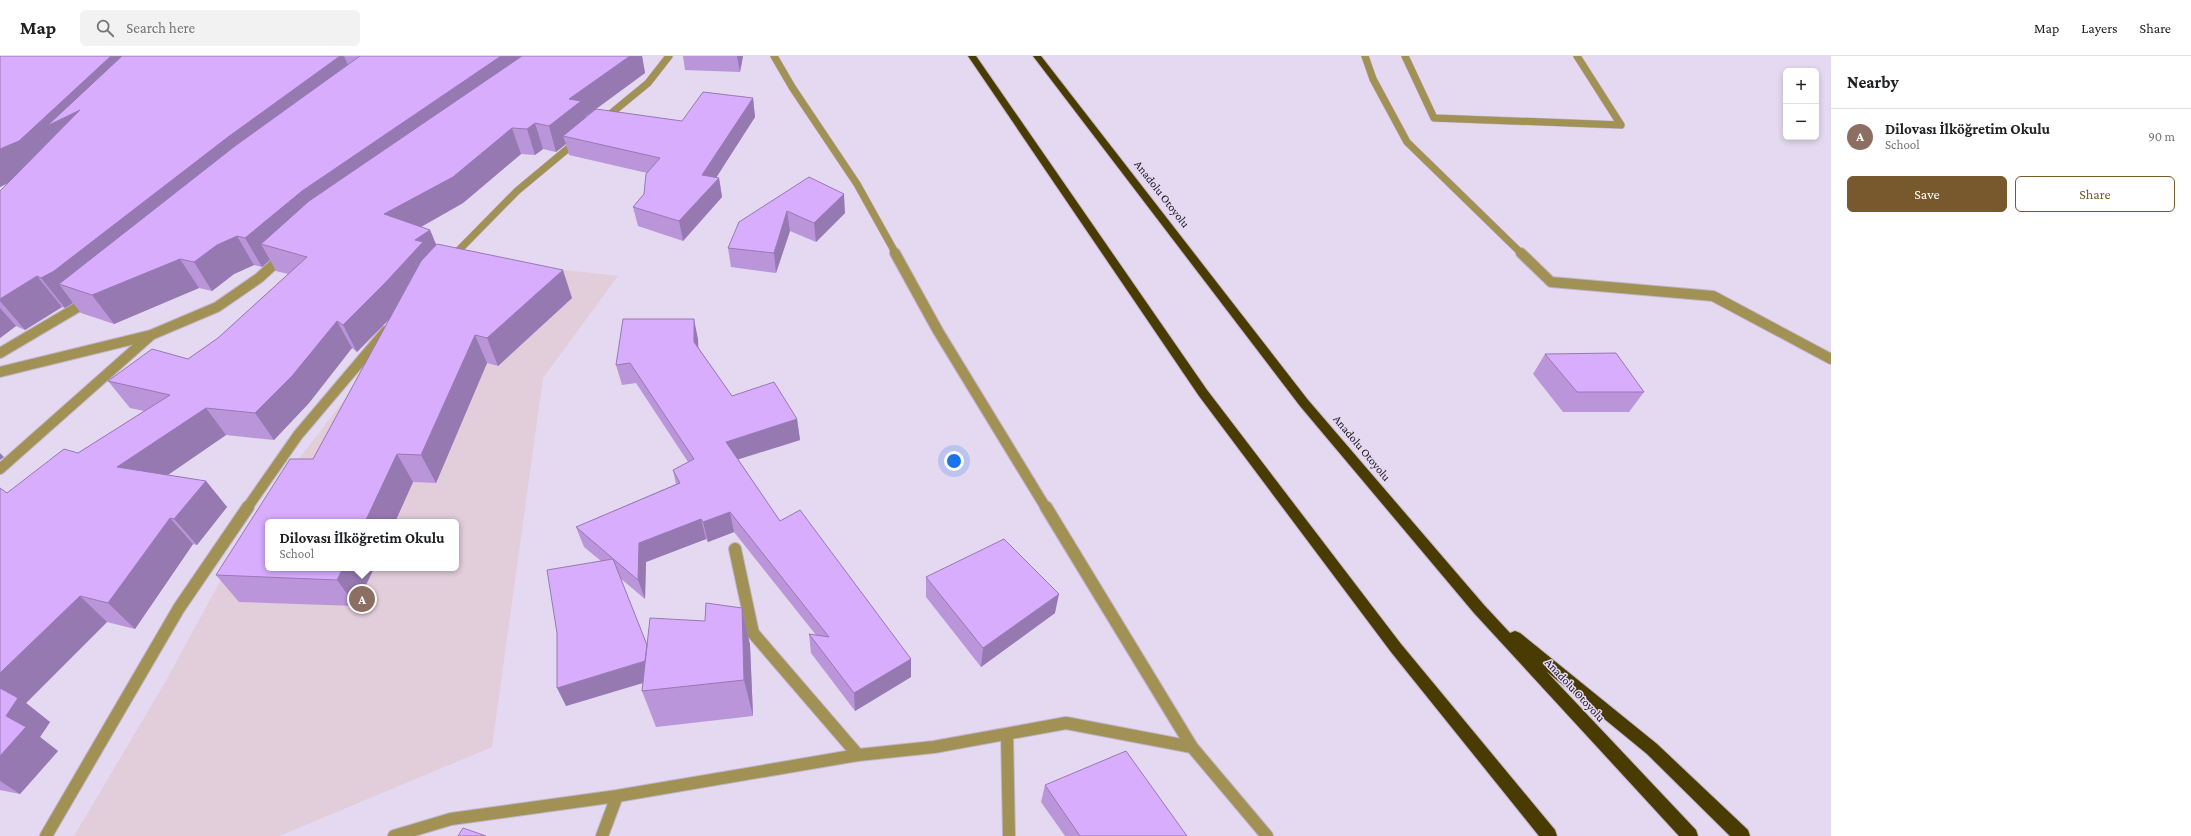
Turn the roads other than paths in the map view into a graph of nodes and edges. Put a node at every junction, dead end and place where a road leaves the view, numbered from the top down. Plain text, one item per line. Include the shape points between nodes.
1 (669, 56) edge
2 (774, 56) edge
3 (972, 56) edge
4 (1037, 56) edge
5 (1365, 56) edge
6 (1406, 56) edge
7 (1577, 56) edge
8 (597, 125) edge
9 (586, 134) edge
10 (292, 248) edge
11 (444, 265) edge
12 (93, 296) edge
13 (394, 322) edge
14 (151, 335) junction
15 (0, 353) edge
16 (1831, 359) edge
17 (0, 372) edge
18 (0, 469) edge
19 (735, 549) dead end
20 (1480, 609) junction
21 (1007, 734) junction
22 (1192, 747) junction
23 (858, 756) junction
24 (617, 796) junction
25 (46, 836) edge
26 (394, 836) edge
27 (602, 836) edge
28 (1009, 836) edge
29 (1267, 836) edge
30 (1549, 836) edge
31 (1690, 836) edge
32 (1742, 836) edge

1 - 8 street via 648,83
2 - 22 street via 857,184 938,331
3 - 30 highway via 1203,393 1396,648
4 - 20 highway, Anadolu Otoyolu via 1304,403
5 - 16 street via 1373,79 1407,142 1551,282 1713,296
6 - 7 street via 1434,118 1621,125
9 - 11 street via 517,191
10 - 14 street via 259,278 217,307
12 - 15 street via 81,306
13 - 25 street via 298,435 179,608
14 - 17 street
14 - 18 street
19 - 23 street via 753,633
20 - 31 highway, Anadolu Otoyolu
20 - 32 highway via 1652,749
21 - 22 street via 1066,723
21 - 23 street via 934,747
21 - 28 street
22 - 29 street
23 - 24 street
24 - 26 street via 451,819
24 - 27 street

